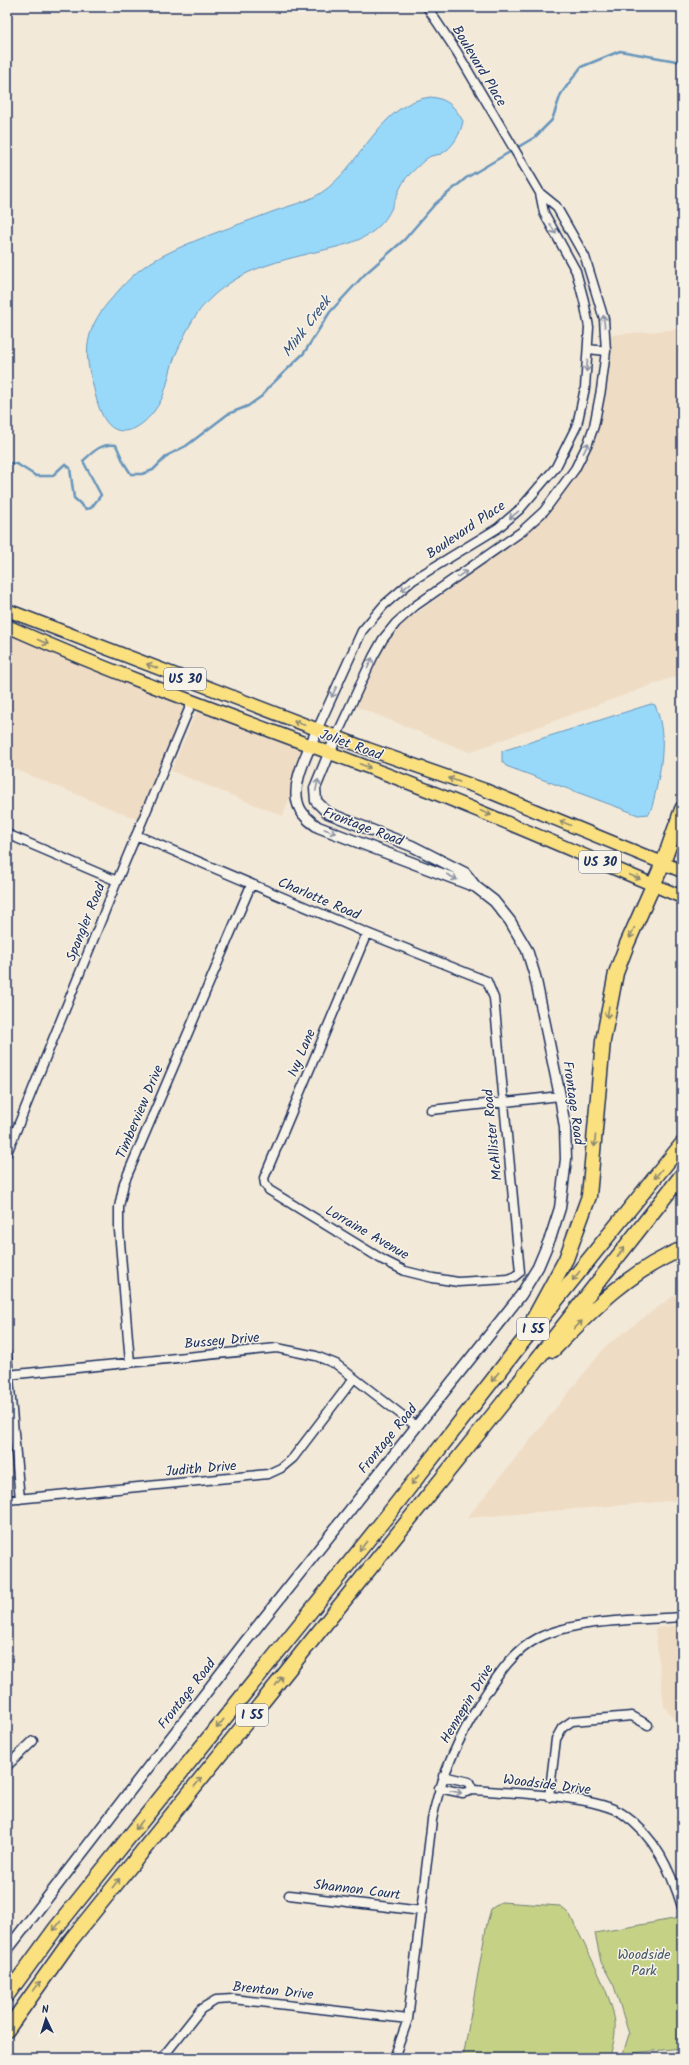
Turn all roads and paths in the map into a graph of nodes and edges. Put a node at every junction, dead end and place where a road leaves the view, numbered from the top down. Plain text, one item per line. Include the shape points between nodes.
1 (427, 7) edge
2 (540, 193) junction
3 (588, 349) junction
4 (606, 351) junction
5 (7, 610) edge
6 (7, 626) edge
7 (192, 702) junction
8 (317, 730) junction
9 (336, 737) junction
10 (311, 746) junction
11 (328, 753) junction
12 (682, 809) edge
13 (7, 834) edge
14 (136, 835) junction
15 (663, 863) junction
16 (682, 871) edge
17 (117, 881) junction
18 (251, 885) junction
19 (653, 885) junction
20 (476, 887) junction
21 (682, 897) edge
22 (366, 933) junction
23 (491, 987) joint
24 (560, 1096) junction
25 (502, 1102) junction
26 (431, 1110) dead end
27 (682, 1144) edge
28 (7, 1153) edge
29 (682, 1175) edge
30 (264, 1184) joint
31 (682, 1248) edge
32 (514, 1277) joint
33 (516, 1350) junction
34 (7, 1355) edge
35 (130, 1363) junction
36 (8, 1374) edge
37 (354, 1378) junction
38 (502, 1404) junction
39 (416, 1426) junction
40 (20, 1499) junction
41 (7, 1500) edge
42 (682, 1617) edge
43 (648, 1725) dead end
44 (33, 1741) dead end
45 (7, 1766) edge
46 (443, 1776) junction
47 (439, 1788) junction
48 (473, 1790) junction
49 (549, 1797) junction
50 (289, 1894) dead end
51 (682, 1907) edge
52 (422, 1911) junction
53 (7, 1950) edge
54 (7, 1995) edge
55 (408, 2019) junction
56 (7, 2030) edge
57 (162, 2058) edge
58 (394, 2058) edge

1 - 2 street, Boulevard Place via 457,52
2 -> 3 street, Boulevard Place via 544,213 576,271 589,327
4 -> 2 street via 604,319 585,257 556,206
3 - 4 street
3 -> 8 street, Boulevard Place via 585,388 577,425 556,467 520,509 498,528 413,580 384,605 362,631
9 -> 4 street via 372,657 396,623 415,606 521,532 544,511 566,482 588,443 594,426
8 -> 5 main road, Joliet Road / US 30
6 -> 7 main road, Joliet Road / US 30 via 68,654
7 - 10 main road, Joliet Road / US 30
7 - 14 street, Spangler Road
8 - 9 main road, Joliet Road / US 30
8 - 10 street, Frontage Road
9 - 11 street, Frontage Road
15 -> 9 main road, Joliet Road / US 30 via 485,790
10 - 11 main road, Joliet Road / US 30
10 -> 20 street, Frontage Road via 297,785 300,809 308,819 318,827
11 -> 19 main road, Joliet Road / US 30 via 477,809
20 -> 11 street, Frontage Road via 466,873 412,846 328,813 316,801 315,788
12 - 15 highway
13 - 17 street
14 - 17 street, Spangler Road
14 - 18 street, Charlotte Road
15 - 16 main road, Joliet Road / US 30
15 - 19 highway
17 - 28 street, Spangler Road
18 - 22 street, Charlotte Road
18 - 35 street, Timberview Drive via 124,1183 119,1208 119,1230
19 - 21 main road, Joliet Road / US 30
19 -> 33 highway via 616,973 609,1005 603,1041 588,1196 566,1259
20 - 24 street, Frontage Road via 504,913 527,950 535,976
22 - 23 street, Charlotte Road via 487,981
22 - 30 street, Ivy Lane via 264,1178
23 - 25 street, McAllister Road
24 - 25 street
24 - 39 street, Frontage Road via 566,1159 560,1208 538,1267 521,1295
25 - 26 street
25 - 32 street, McAllister Road via 520,1272
27 -> 33 highway, I 55
38 -> 29 highway, I 55
30 - 32 street, Lorraine Avenue via 268,1190 405,1271 458,1282 483,1282
38 -> 31 highway via 600,1302 638,1272
33 -> 54 highway, I 55 via 387,1516 56,1928
34 - 36 street
35 - 36 street, Bussey Drive
35 - 37 street, Bussey Drive via 277,1348 316,1356 336,1364
36 - 40 street
37 - 39 street, Bussey Drive
37 - 40 street, Judith Drive via 293,1458 268,1474
56 -> 38 highway, I 55 via 71,1940
39 - 53 street, Frontage Road
40 - 41 street, Judith Drive
42 - 46 street, Hennepin Drive via 588,1624 538,1638 518,1652 499,1673 461,1734
43 - 49 street via 632,1716 572,1721 562,1728 556,1739
44 - 45 street
46 - 47 street, Hennepin Drive
46 - 48 street via 469,1782
47 -> 48 street, Woodside Drive via 463,1794
47 - 52 street, Hennepin Drive via 432,1820
48 - 49 street, Woodside Drive
49 - 51 street, Woodside Drive via 603,1805 622,1814 640,1829 660,1853 673,1877
50 - 52 street, Shannon Court
52 - 55 street, Hennepin Drive
55 - 57 street, Brenton Drive via 233,1999 216,2000 202,2009
55 - 58 street, Hennepin Drive

